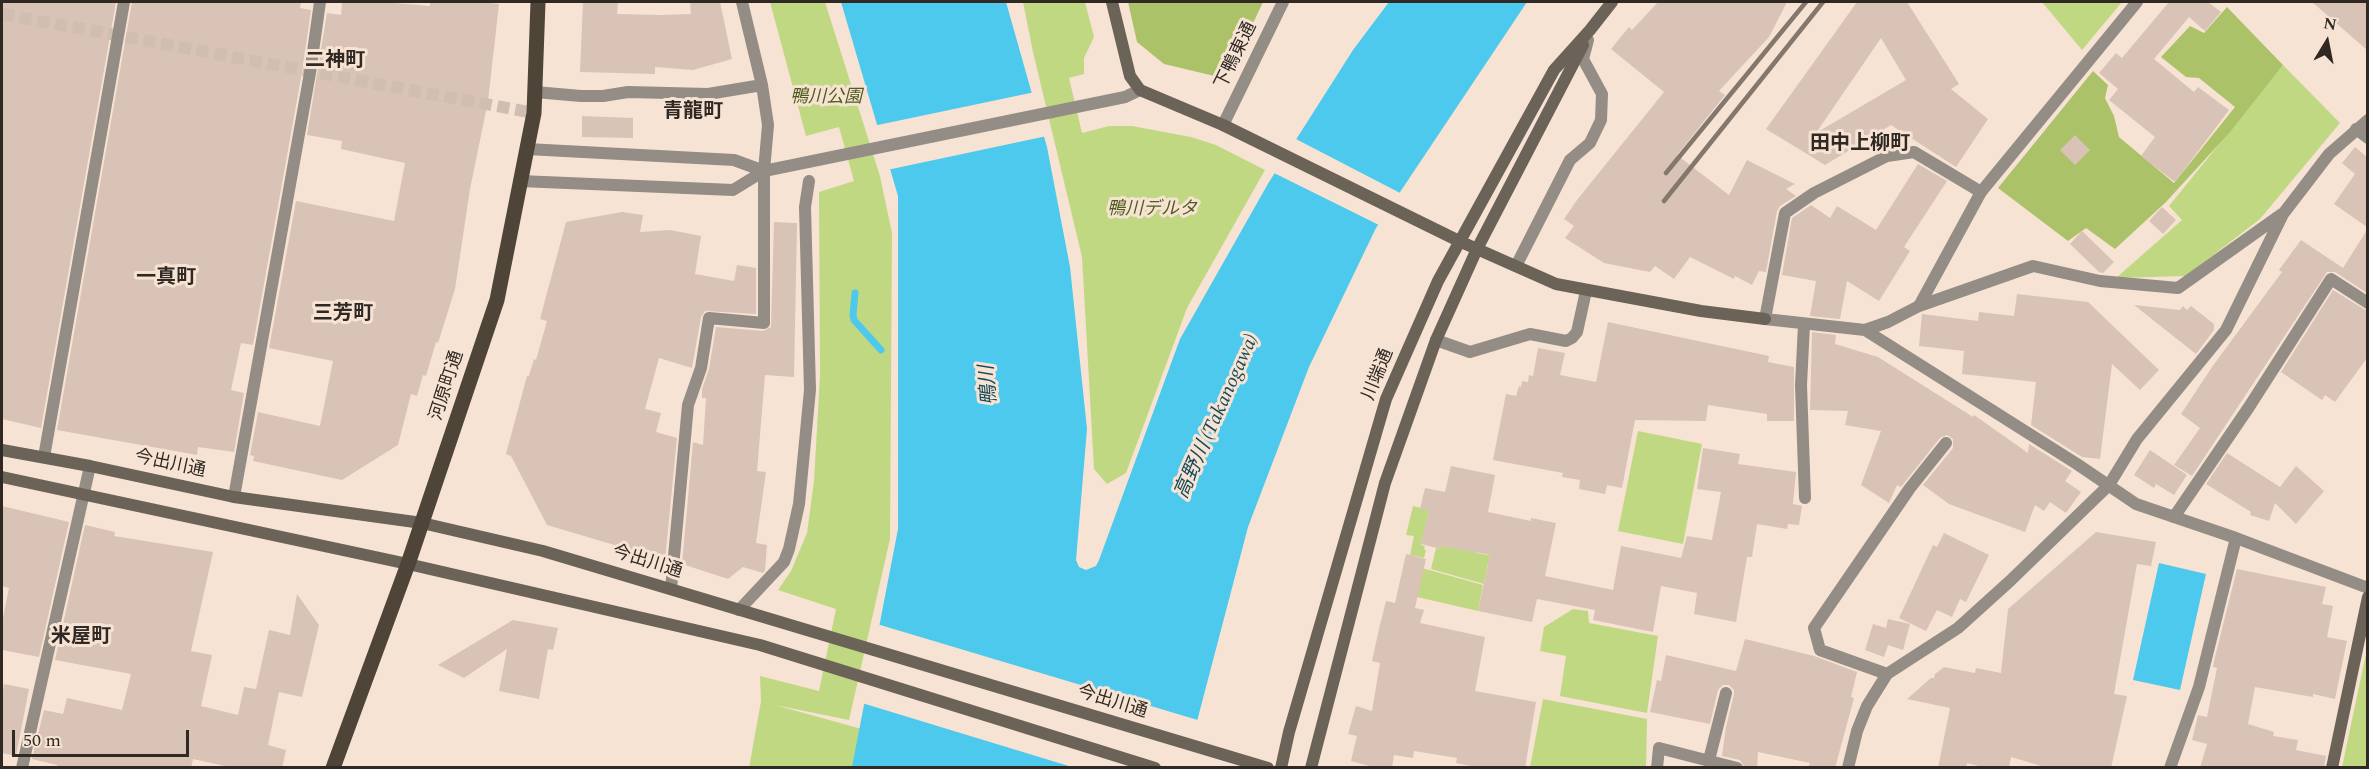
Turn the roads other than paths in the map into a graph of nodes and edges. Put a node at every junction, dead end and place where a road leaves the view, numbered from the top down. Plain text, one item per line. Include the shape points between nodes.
1 (124, 2) edge
2 (320, 2) edge
3 (538, 2) edge
4 (742, 2) edge
5 (1112, 2) edge
6 (1283, 2) edge
7 (1612, 2) edge
8 (2138, 2) edge
9 (1590, 30) junction
10 (762, 85) junction
11 (1140, 90) junction
12 (535, 92) junction
13 (2367, 120) edge
14 (1223, 125) junction
15 (2356, 129) junction
16 (2367, 138) edge
17 (527, 149) junction
18 (764, 171) junction
19 (520, 181) junction
20 (809, 181) dead end
21 (1981, 192) junction
22 (2283, 214) junction
23 (1459, 241) junction
24 (1477, 249) junction
25 (1516, 266) junction
26 (1586, 291) junction
27 (2367, 303) edge
28 (1919, 306) junction
29 (1765, 319) junction
30 (1804, 325) junction
31 (1866, 330) junction
32 (1436, 340) junction
33 (1946, 443) dead end
34 (2, 450) edge
35 (44, 457) junction
36 (90, 466) junction
37 (2, 477) edge
38 (2109, 485) junction
39 (82, 495) junction
40 (234, 497) junction
41 (1805, 498) dead end
42 (2175, 517) junction
43 (422, 523) junction
44 (2236, 538) junction
45 (408, 564) junction
46 (2367, 588) edge
47 (671, 589) junction
48 (2367, 597) edge
49 (739, 610) junction
50 (1887, 674) junction
51 (1726, 693) dead end
52 (1709, 760) junction
53 (22, 768) edge
54 (333, 768) edge
55 (1155, 768) edge
56 (1268, 768) edge
57 (1281, 768) edge
58 (1311, 768) edge
59 (1657, 768) edge
60 (1737, 768) edge
61 (1848, 768) edge
62 (2170, 768) edge
63 (2332, 768) edge

1 - 35 street
2 - 40 street
3 - 12 main road, 河原町通
4 - 10 street
5 - 11 street via 1130,76
6 - 14 street, 下鴨東通
7 - 9 street, 川端通
8 - 21 street
9 - 23 street, 川端通 via 1554,70
9 - 24 street, 川端通
9 - 25 street via 1583,59 1602,94 1601,120 1590,143 1570,160
10 - 12 street via 708,94 628,92 581,96
10 - 18 street via 768,125
11 - 14 street
11 - 18 street via 1125,97
12 - 17 main road, 河原町通
13 - 15 street
14 - 23 street
15 - 16 street
15 - 22 street via 2329,154
17 - 18 street via 734,160
17 - 19 main road, 河原町通
18 - 19 street via 733,190
18 - 47 street via 764,323 709,318 701,368 688,405
19 - 43 main road, 河原町通 via 497,300
20 - 49 street via 805,207 810,390 799,504 783,562
21 - 28 street
21 - 29 street via 1914,152 1887,156 1814,193 1785,213
22 - 28 street via 2178,288 2100,280 2033,266
22 - 38 street via 2226,330 2137,439
23 - 24 street
23 - 57 street, 川端通 via 1386,399
24 - 25 street
24 - 32 street, 川端通
25 - 26 street via 1556,284
26 - 29 street
26 - 32 street via 1577,332 1566,341 1530,334 1470,352
27 - 42 street via 2331,279
28 - 31 street
29 - 30 street
30 - 31 street
30 - 41 street via 1801,385
31 - 38 street
32 - 58 street, 川端通 via 1385,483
33 - 50 street via 1910,488 1814,628 1820,650
34 - 35 street, 今出川通
35 - 36 street, 今出川通
36 - 39 street
36 - 40 street, 今出川通
37 - 39 street
38 - 42 street via 2136,504
38 - 50 street via 1958,628
39 - 45 street
39 - 53 street
40 - 43 street, 今出川通
42 - 44 street
43 - 45 main road, 河原町通
43 - 47 street, 今出川通 via 543,551
44 - 46 street
44 - 62 street via 2199,687
45 - 54 main road, 河原町通
45 - 55 street via 760,645
47 - 49 street, 今出川通
48 - 63 street
49 - 56 street, 今出川通
50 - 61 street via 1857,731
51 - 52 street
52 - 59 street via 1659,748
52 - 60 street

